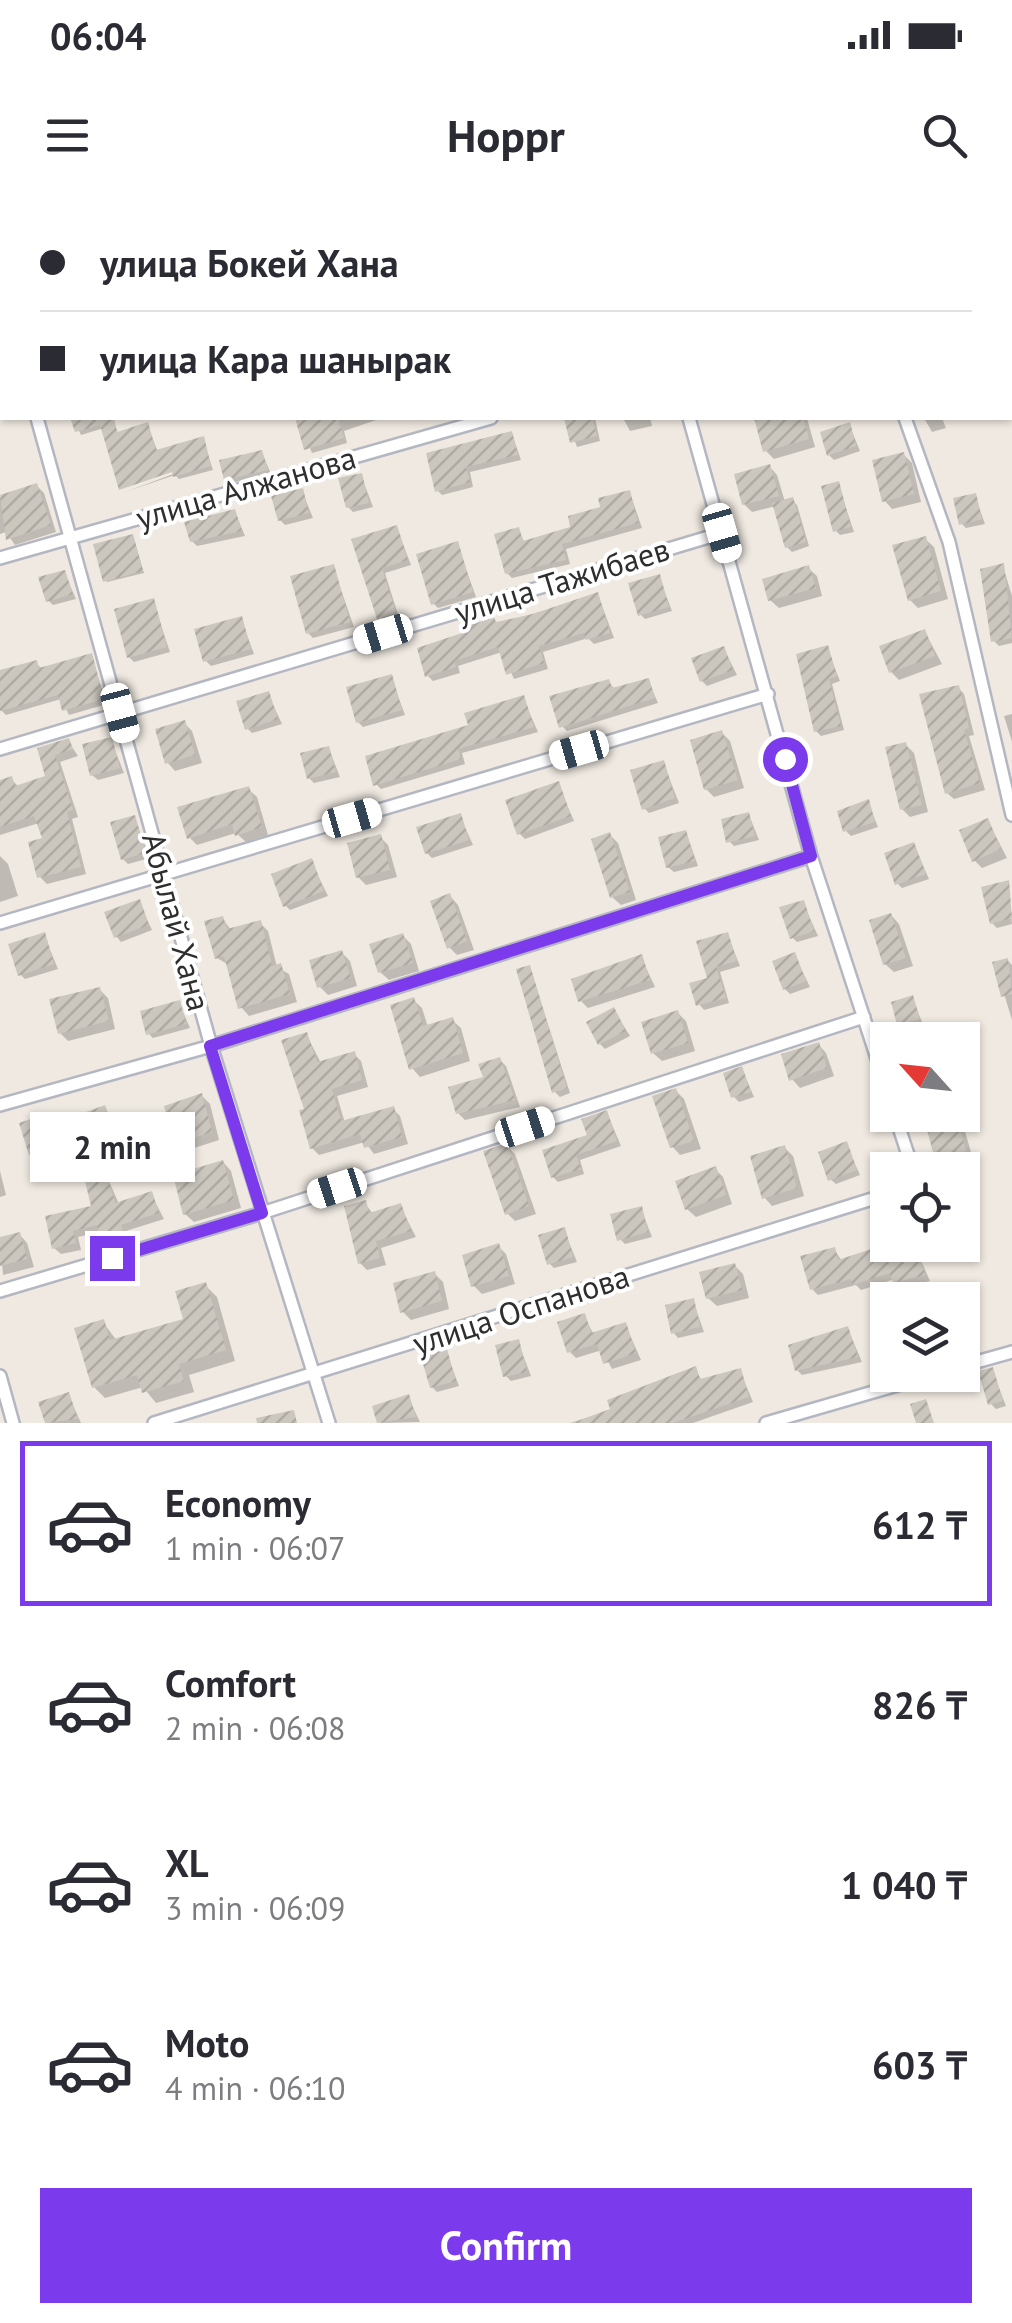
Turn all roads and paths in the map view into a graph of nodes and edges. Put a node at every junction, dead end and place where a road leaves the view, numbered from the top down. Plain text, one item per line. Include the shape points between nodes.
1 (38, 420) edge
2 (484, 420) edge
3 (690, 420) edge
4 (906, 420) edge
5 (722, 533) junction
6 (70, 538) junction
7 (0, 558) edge
8 (768, 694) junction
9 (120, 713) junction
10 (0, 749) edge
11 (1012, 815) edge
12 (811, 856) junction
13 (162, 874) junction
14 (0, 923) edge
15 (864, 1017) junction
16 (870, 1036) edge
17 (210, 1046) junction
18 (0, 1105) edge
19 (870, 1200) edge
20 (262, 1213) junction
21 (0, 1291) edge
22 (1012, 1352) edge
23 (980, 1361) edge
24 (314, 1375) junction
25 (0, 1376) edge
26 (873, 1392) edge
27 (13, 1423) edge
28 (154, 1423) edge
29 (329, 1423) edge
30 (766, 1423) edge

1 - 6 street, Абылай Хана
2 - 6 street, улица Алжанова
3 - 5 street
4 - 11 street via 950,542
5 - 8 street
5 - 9 street, улица Тажибаев
6 - 7 street, улица Алжанова
6 - 9 street, Абылай Хана
8 - 12 street
8 - 13 street
9 - 10 street, улица Тажибаев
9 - 13 street, Абылай Хана
12 - 15 street
12 - 17 street
13 - 14 street
13 - 17 street, Абылай Хана
15 - 16 street
15 - 20 street
17 - 18 street
17 - 20 street, Абылай Хана
19 - 24 street, улица Оспанова
20 - 21 street
20 - 24 street, Абылай Хана
22 - 23 street
24 - 28 street, улица Оспанова
24 - 29 street, Абылай Хана
25 - 27 street
26 - 30 street

